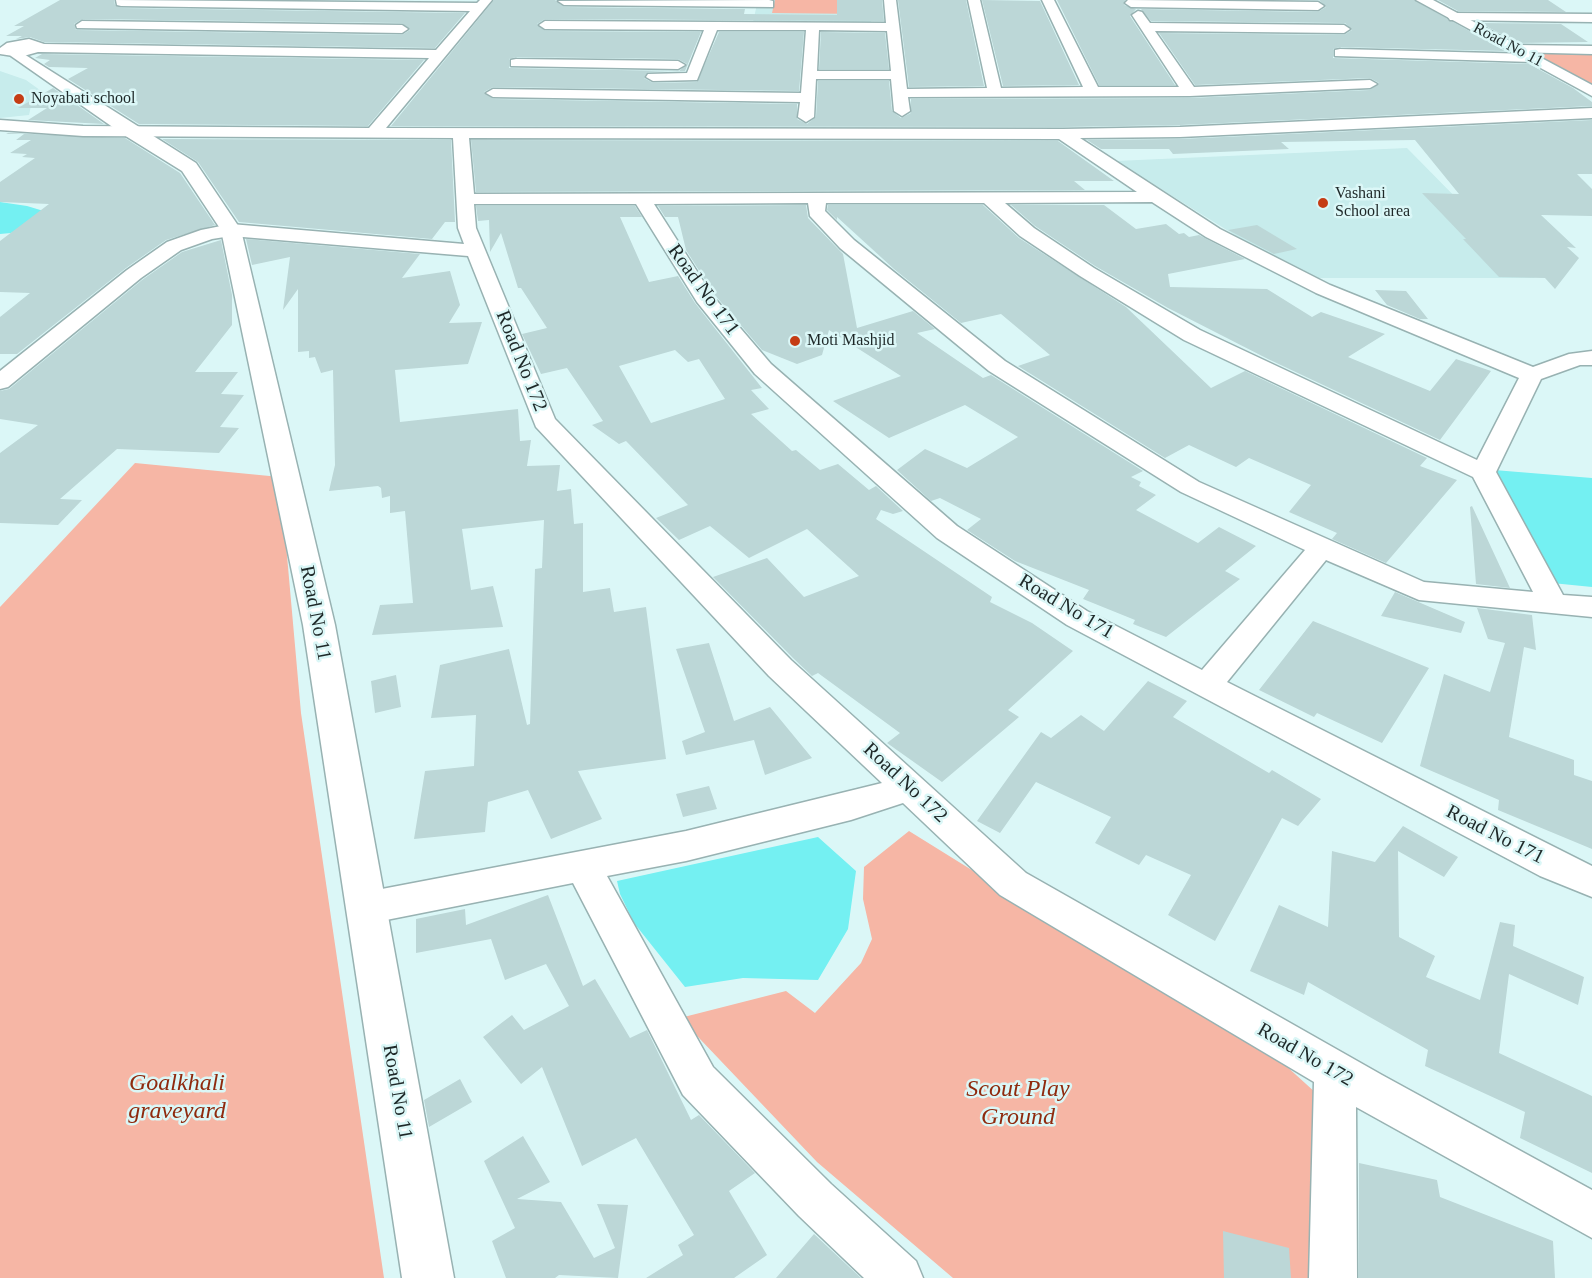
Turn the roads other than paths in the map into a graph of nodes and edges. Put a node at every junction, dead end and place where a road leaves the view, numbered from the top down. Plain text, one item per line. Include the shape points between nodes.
1 (890, 0) edge
2 (974, 0) edge
3 (1048, 0) edge
4 (1424, 0) edge
5 (565, 1) edge
6 (1129, 2) edge
7 (1315, 3) edge
8 (483, 4) edge
9 (114, 6) edge
10 (1537, 6) dead end
11 (424, 7) junction
12 (768, 11) edge
13 (1454, 17) junction
14 (1555, 17) junction
15 (1332, 18) junction
16 (1592, 18) edge
17 (892, 21) junction
18 (1143, 21) junction
19 (545, 25) junction
20 (813, 27) junction
21 (74, 29) junction
22 (402, 29) junction
23 (1352, 35) junction
24 (700, 37) junction
25 (529, 46) dead end
26 (20, 47) edge
27 (1516, 49) junction
28 (1592, 50) edge
29 (377, 53) junction
30 (438, 54) junction
31 (1373, 55) junction
32 (1532, 58) junction
33 (516, 63) junction
34 (698, 65) junction
35 (810, 75) junction
36 (898, 75) junction
37 (506, 76) junction
38 (1592, 91) edge
39 (1190, 92) junction
40 (900, 93) junction
41 (995, 93) junction
42 (1093, 93) junction
43 (808, 98) junction
44 (1392, 106) dead end
45 (1592, 113) edge
46 (1406, 122) junction
47 (0, 125) edge
48 (468, 125) junction
49 (130, 131) junction
50 (373, 133) junction
51 (1063, 134) junction
52 (805, 135) junction
53 (905, 135) junction
54 (1156, 197) junction
55 (990, 198) junction
56 (466, 199) junction
57 (643, 200) junction
58 (817, 200) junction
59 (231, 230) junction
60 (477, 251) junction
61 (1592, 358) edge
62 (1532, 375) junction
63 (0, 382) edge
64 (1483, 472) junction
65 (1322, 547) junction
66 (1553, 603) junction
67 (1592, 607) edge
68 (1207, 685) junction
69 (909, 787) junction
70 (582, 864) junction
71 (1592, 882) edge
72 (366, 908) junction
73 (1335, 1072) junction
74 (1592, 1215) edge
75 (429, 1278) edge
76 (899, 1278) edge
77 (1333, 1278) edge

1 - 17 street
2 - 41 street
3 - 42 street
4 - 13 street, Road No 11
5 - 12 street
5 - 19 street
6 - 7 street
6 - 18 street
7 - 15 street
8 - 11 street
8 - 30 street
9 - 11 street
9 - 21 street
10 - 14 street
11 - 22 street
12 - 17 street
12 - 20 street
12 - 24 street
13 - 14 street
13 - 27 street, Road No 11
14 - 16 street
15 - 18 street
15 - 23 street
17 - 20 street
17 - 36 street
18 - 23 street
18 - 39 street
19 - 24 street
19 - 24 street via 536,38
20 - 35 street
21 - 22 street
21 - 26 street
22 - 29 street
23 - 31 street
24 - 34 street
25 - 33 street
26 - 29 street
26 - 49 street, Road No 11
27 - 28 street
27 - 32 street, Road No 11
29 - 30 street
30 - 50 street
31 - 32 street
31 - 39 street via 1340,53 1374,88
32 - 38 street, Road No 11
33 - 34 street
33 - 37 street
34 - 37 street via 693,77
35 - 36 street
35 - 43 street
36 - 40 street
37 - 43 street via 490,97
39 - 42 street
40 - 41 street
40 - 53 street
41 - 42 street
43 - 52 street
44 - 46 street
45 - 46 street
46 - 51 street
47 - 49 street
48 - 50 street
48 - 52 street
48 - 56 street, Road No 172
49 - 50 street
49 - 59 street, Road No 11 via 189,167
51 - 53 street
51 - 54 street
52 - 53 street
54 - 55 street
54 - 62 street via 1213,233 1323,289
55 - 58 street
55 - 64 street via 1028,232 1192,335
56 - 57 street
56 - 60 street, Road No 172 via 467,228
57 - 58 street
57 - 68 street, Road No 171 via 704,298 763,369 947,532 1077,618
58 - 65 street via 816,212 847,244 997,366 1190,487
59 - 60 street
59 - 63 street via 174,246
59 - 72 street, Road No 11 via 319,625
60 - 69 street, Road No 172 via 544,422 780,668
61 - 62 street via 1577,359
62 - 64 street
64 - 66 street
65 - 66 street via 1419,591
65 - 68 street
66 - 67 street
68 - 71 street, Road No 171 via 1553,866
69 - 70 street via 851,806 686,846
69 - 73 street, Road No 172 via 1013,884
70 - 72 street
70 - 76 street via 698,1081 815,1200
72 - 75 street, Road No 11
73 - 74 street, Road No 172
73 - 77 street

